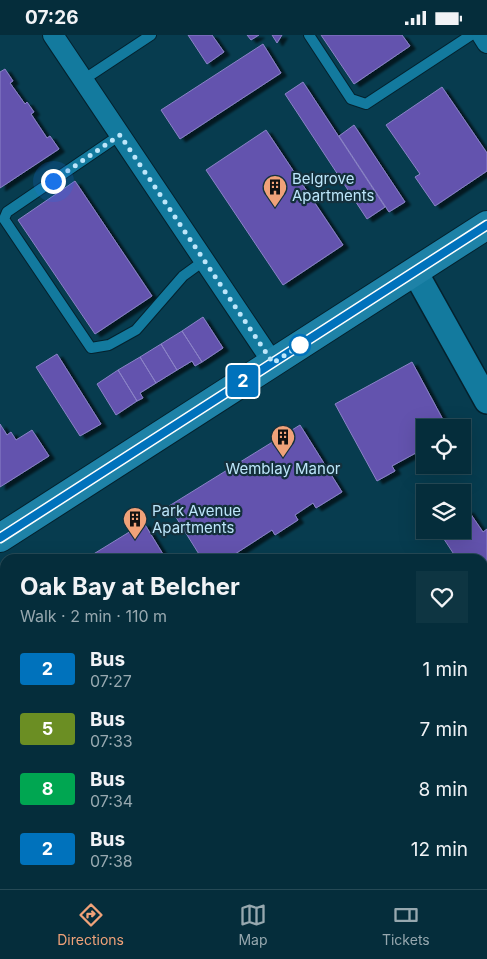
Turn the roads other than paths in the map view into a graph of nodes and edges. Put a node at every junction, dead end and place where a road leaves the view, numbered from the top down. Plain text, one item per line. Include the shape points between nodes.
1 (53, 35) edge
2 (151, 35) edge
3 (309, 35) edge
4 (471, 35) edge
5 (482, 35) edge
6 (487, 43) edge
7 (83, 80) junction
8 (120, 135) junction
9 (487, 225) edge
10 (205, 260) junction
11 (415, 272) junction
12 (273, 363) junction
13 (487, 401) edge
14 (0, 538) edge

1 - 7 street
2 - 7 lane
3 - 4 lane via 351,99 366,104
5 - 6 street
7 - 8 street
8 - 10 street
8 - 10 lane via 7,212 4,219 91,348 109,345 136,330 183,276
9 - 11 main road
10 - 12 street
11 - 12 main road
11 - 13 street
12 - 14 main road

